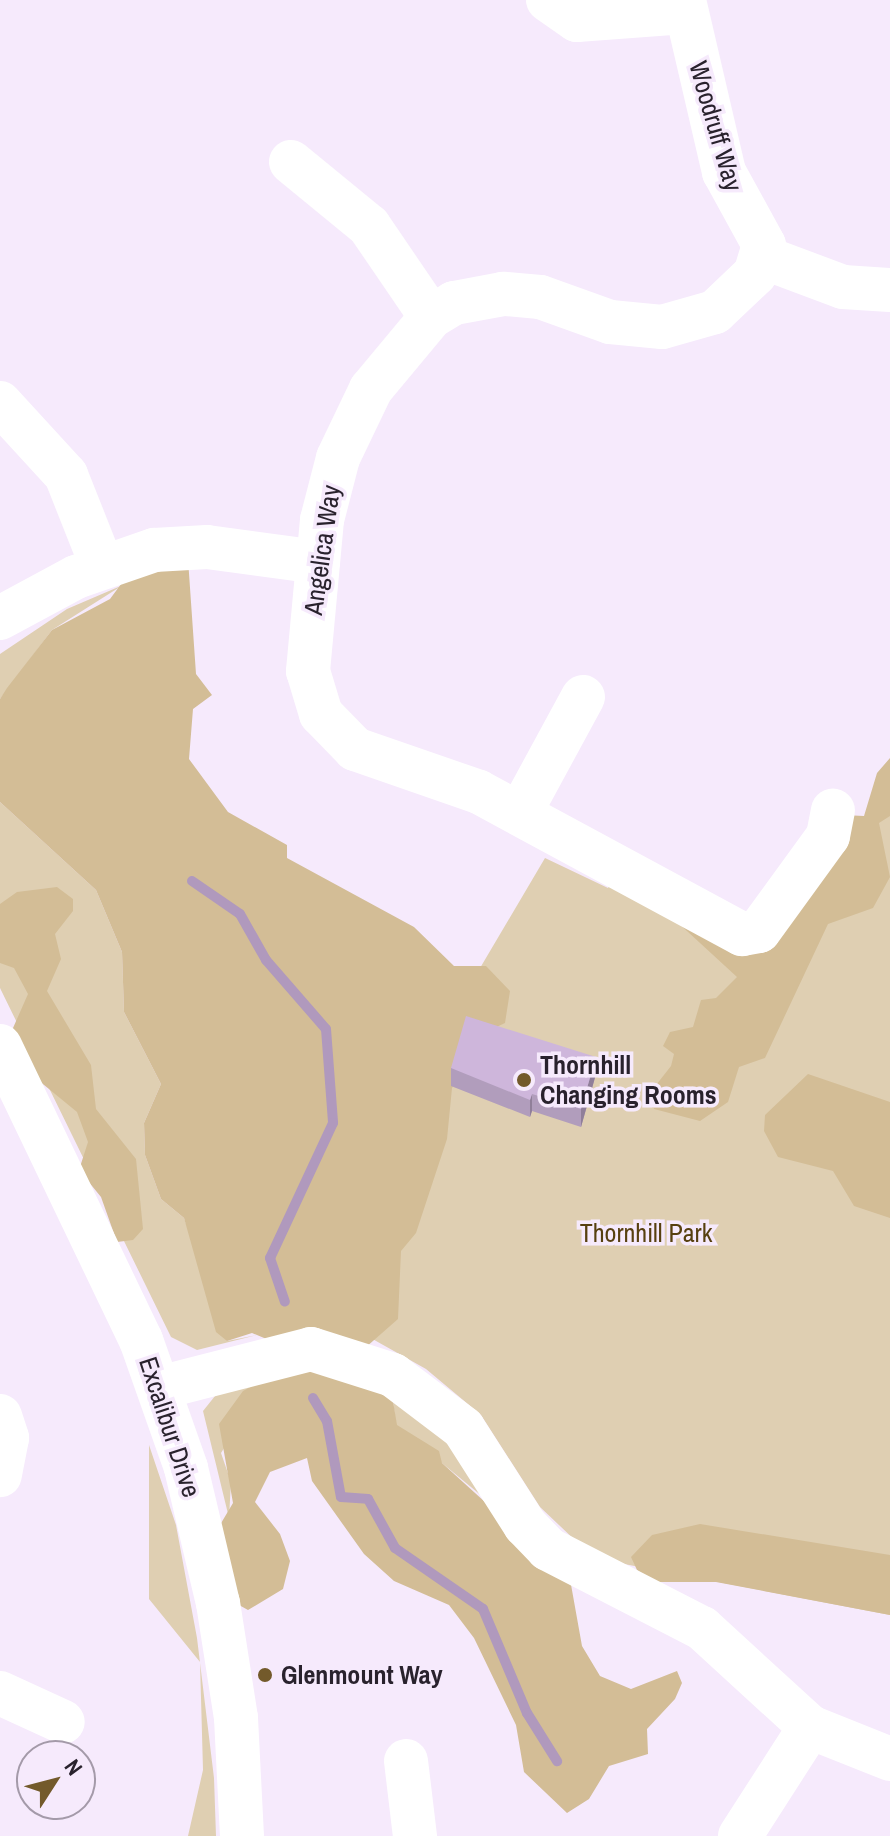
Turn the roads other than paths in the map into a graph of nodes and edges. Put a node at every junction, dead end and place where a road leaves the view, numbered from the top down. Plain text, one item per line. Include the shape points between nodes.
1 (548, 0) edge
2 (684, 6) edge
3 (291, 162) dead end
4 (763, 257) junction
5 (890, 290) edge
6 (431, 317) junction
7 (0, 403) edge
8 (318, 562) junction
9 (102, 566) junction
10 (0, 617) edge
11 (583, 697) dead end
12 (833, 810) dead end
13 (520, 813) junction
14 (0, 1046) edge
15 (159, 1388) junction
16 (0, 1416) edge
17 (0, 1475) edge
18 (0, 1693) edge
19 (63, 1722) dead end
20 (810, 1727) junction
21 (890, 1759) edge
22 (406, 1761) dead end
23 (242, 1836) edge
24 (415, 1836) edge
25 (740, 1836) edge

1 - 2 street via 577,20
2 - 4 street, Woodruff Way via 724,172 759,232
3 - 6 street via 369,226
4 - 5 street via 843,287
4 - 6 street, Angelica Way via 739,291 689,323 635,326 503,294 454,303
6 - 8 street, Angelica Way via 395,355 349,429 327,494
7 - 9 street via 66,475
8 - 9 street via 179,547
8 - 13 street, Angelica Way via 308,671 334,731 375,760 451,779
9 - 10 street
11 - 13 street
12 - 13 street, Angelica Way via 828,836 752,935
14 - 15 street, Excalibur Drive
15 - 20 street via 311,1349 393,1375 463,1428 525,1525 548,1549 702,1628
15 - 23 street, Excalibur Drive via 218,1603 236,1718
16 - 17 street via 7,1438
18 - 19 street
20 - 21 street
20 - 25 street
22 - 24 street

